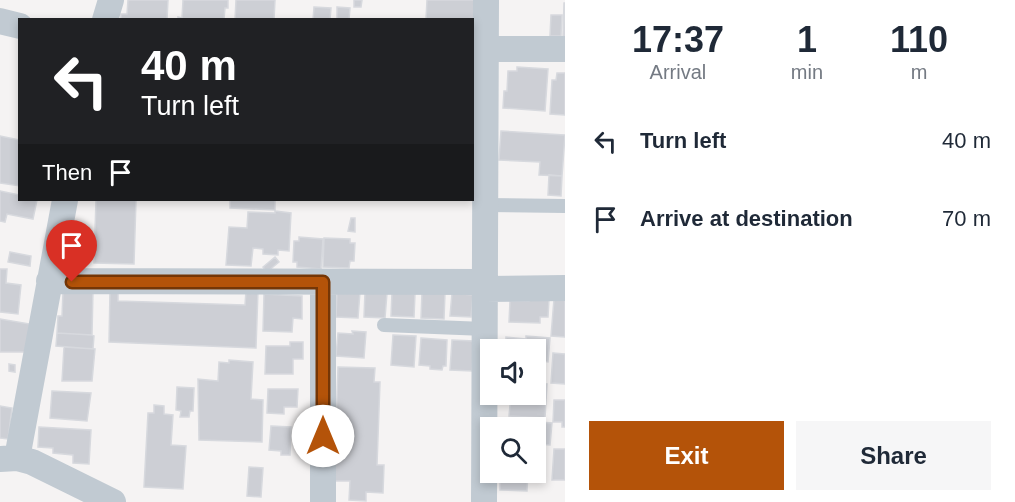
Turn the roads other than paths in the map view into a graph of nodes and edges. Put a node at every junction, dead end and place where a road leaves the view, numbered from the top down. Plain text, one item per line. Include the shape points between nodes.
1 (111, 0) edge
2 (486, 0) edge
3 (106, 18) edge
4 (0, 21) edge
5 (18, 26) edge
6 (479, 49) edge
7 (565, 49) edge
8 (65, 201) edge
9 (485, 205) junction
10 (565, 206) edge
11 (49, 281) junction
12 (323, 282) junction
13 (485, 286) junction
14 (565, 288) edge
15 (384, 325) dead end
16 (485, 329) junction
17 (8, 458) edge
18 (113, 502) edge
19 (323, 502) edge
20 (484, 502) edge

1 - 3 street
2 - 6 street
4 - 5 street
6 - 7 street
6 - 9 street
8 - 11 street
9 - 10 lane
9 - 13 street
11 - 12 street
11 - 17 street
12 - 13 street
12 - 19 street
13 - 14 street
13 - 16 street
15 - 16 lane
16 - 20 street
17 - 18 street via 32,462

